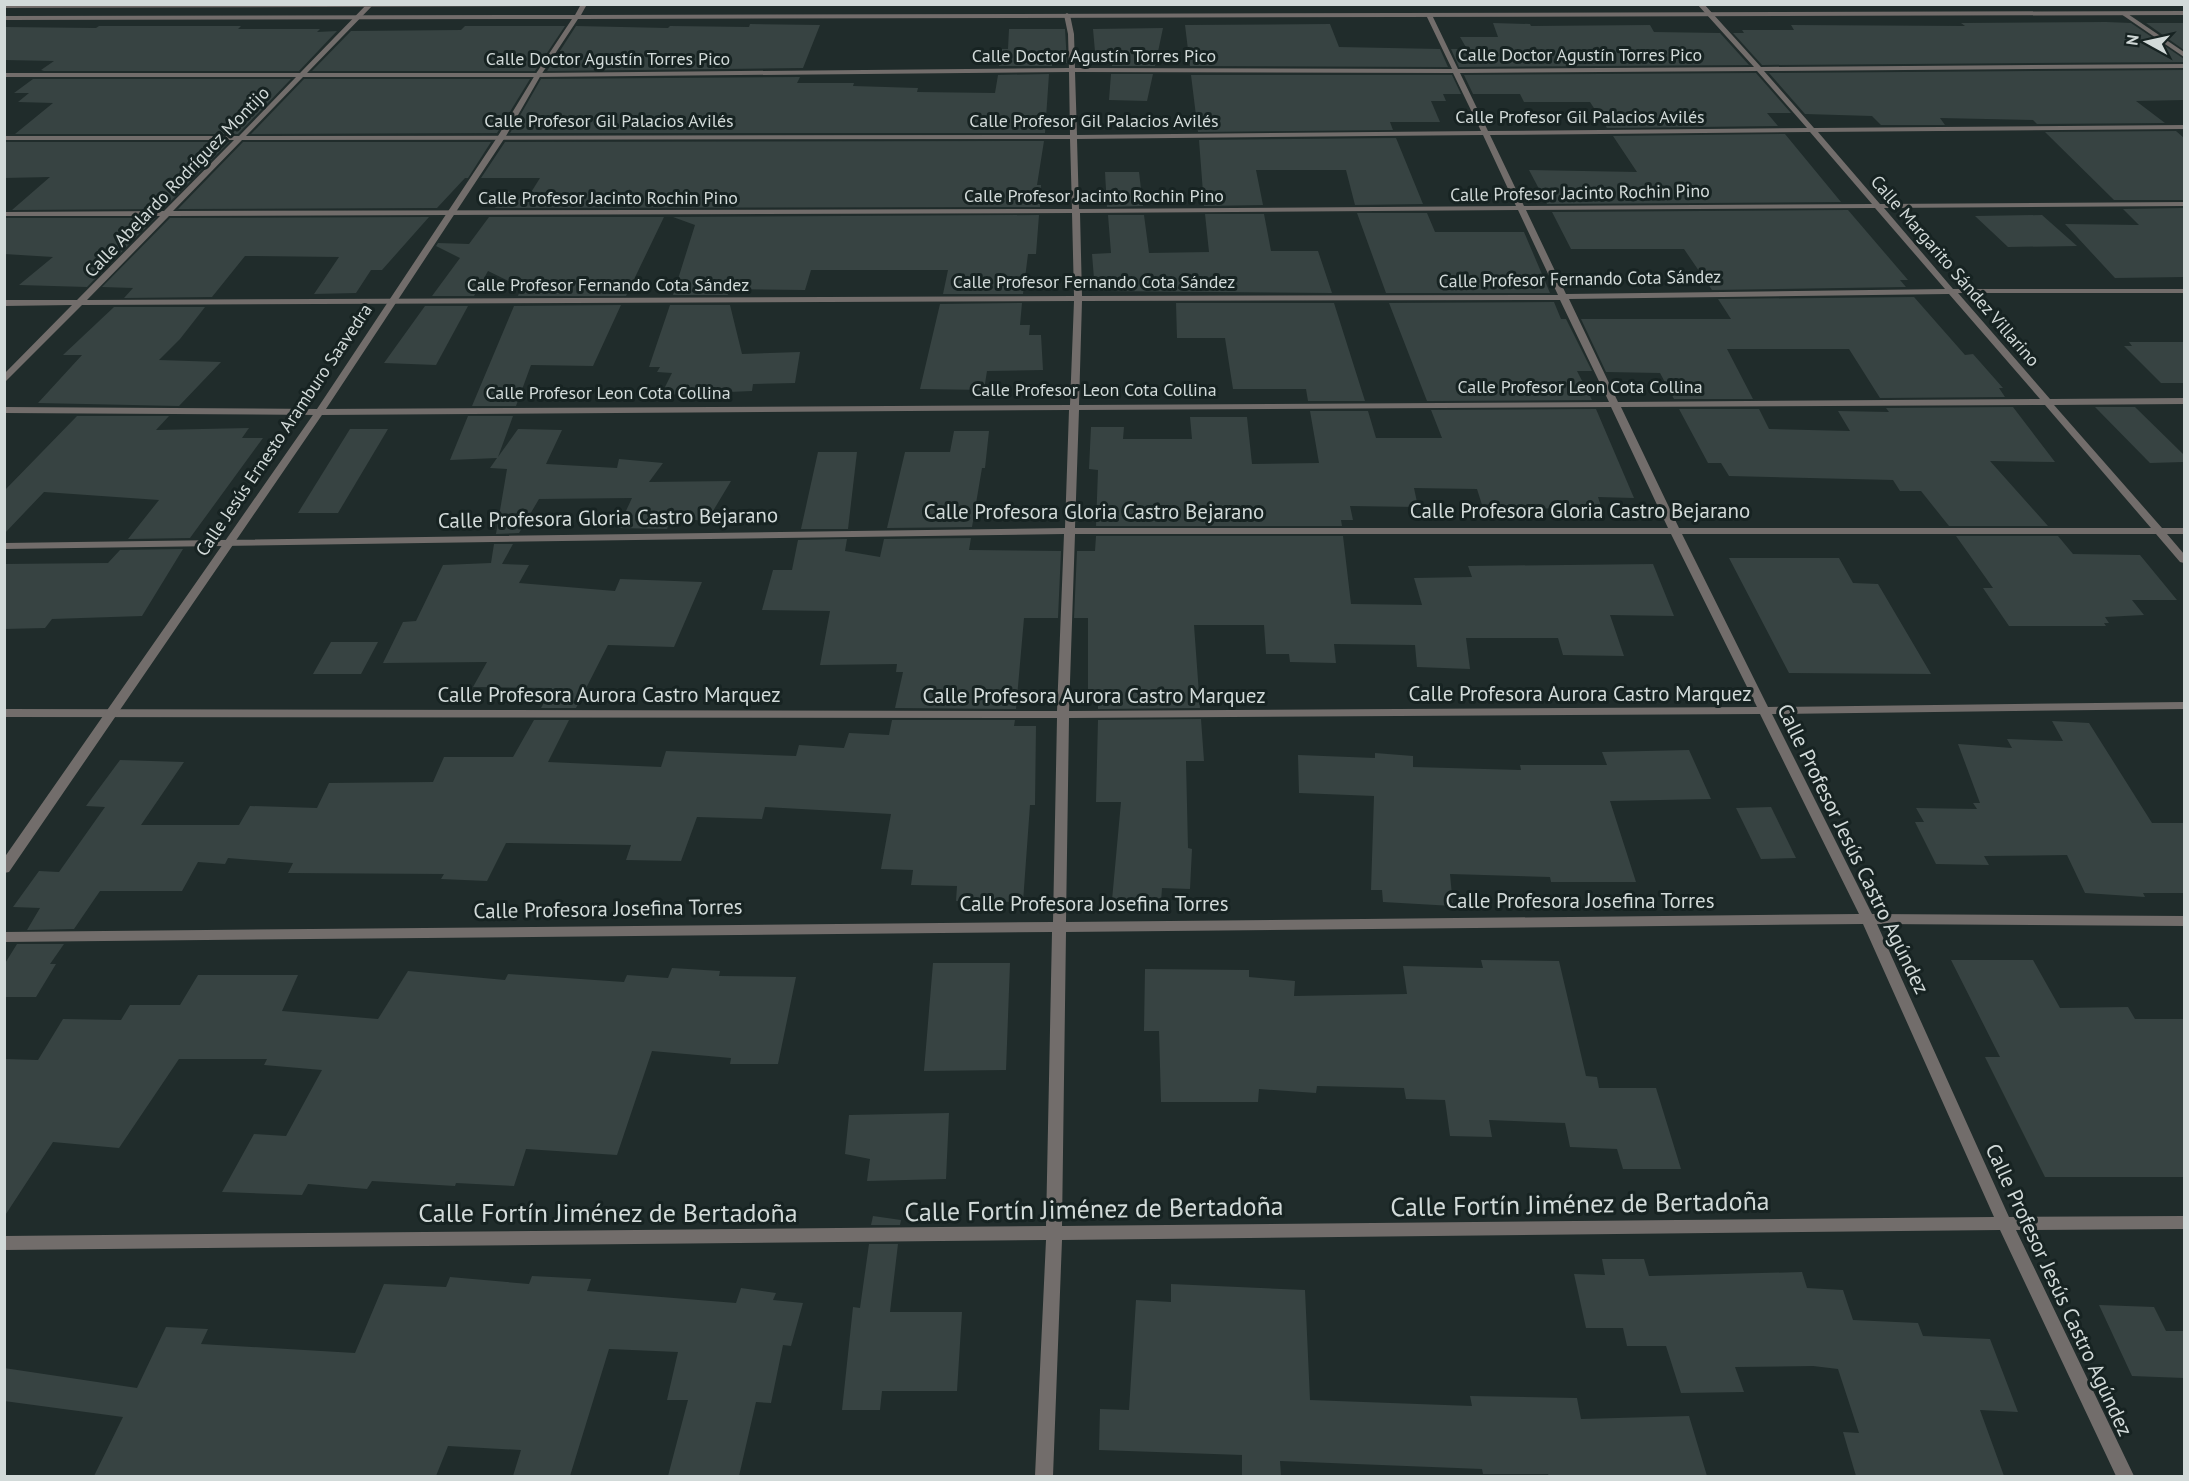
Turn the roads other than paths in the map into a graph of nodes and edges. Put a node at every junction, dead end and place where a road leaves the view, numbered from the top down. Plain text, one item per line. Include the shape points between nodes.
1 (826, 4) edge
2 (1700, 4) edge
3 (370, 5) edge
4 (585, 5) edge
5 (4, 6) edge
6 (1709, 13) junction
7 (2123, 13) junction
8 (2184, 13) edge
9 (1067, 15) junction
10 (1429, 15) junction
11 (578, 16) junction
12 (359, 17) junction
13 (4, 18) edge
14 (2184, 55) edge
15 (2184, 66) edge
16 (1759, 69) junction
17 (1072, 70) junction
18 (1456, 71) junction
19 (4, 75) edge
20 (537, 75) junction
21 (302, 76) junction
22 (2184, 127) edge
23 (1813, 131) junction
24 (1485, 133) junction
25 (501, 136) junction
26 (242, 137) junction
27 (1074, 137) junction
28 (4, 138) edge
29 (2184, 204) edge
30 (1877, 205) junction
31 (1521, 209) junction
32 (1076, 211) junction
33 (168, 213) junction
34 (449, 213) junction
35 (4, 214) edge
36 (1952, 291) junction
37 (2184, 291) edge
38 (1563, 297) junction
39 (1078, 299) junction
40 (391, 302) junction
41 (4, 303) edge
42 (80, 303) junction
43 (4, 380) edge
44 (2184, 401) edge
45 (2046, 402) junction
46 (1614, 404) junction
47 (1075, 407) junction
48 (4, 410) edge
49 (319, 412) junction
50 (1071, 531) junction
51 (1675, 531) junction
52 (2160, 531) junction
53 (2184, 531) edge
54 (227, 544) junction
55 (4, 546) edge
56 (2184, 560) edge
57 (2184, 705) edge
58 (1767, 712) junction
59 (4, 713) edge
60 (114, 713) junction
61 (1063, 716) junction
62 (4, 869) edge
63 (1868, 920) junction
64 (2184, 921) edge
65 (1058, 926) junction
66 (4, 937) edge
67 (2184, 1222) edge
68 (2005, 1225) junction
69 (1054, 1235) junction
70 (4, 1243) edge
71 (1044, 1476) edge
72 (2125, 1476) edge

1 - 4 street
2 - 6 street, Calle Margarito Sández Villarino
3 - 4 street
3 - 5 street
3 - 12 street, Calle Abelardo Rodríguez Montijo
4 - 11 street, Calle Jesús Ernesto Aramburo Saavedra
6 - 7 street
6 - 10 street
6 - 16 street, Calle Margarito Sández Villarino
7 - 8 street
7 - 14 street
9 - 10 street
9 - 11 street
9 - 17 street
10 - 18 street, Calle Profesor Jesús Castro Agúndez
11 - 12 street
11 - 20 street, Calle Jesús Ernesto Aramburo Saavedra
12 - 13 street
12 - 21 street, Calle Abelardo Rodríguez Montijo
15 - 16 street, Calle Doctor Agustín Torres Pico
16 - 18 street, Calle Doctor Agustín Torres Pico
16 - 23 street, Calle Margarito Sández Villarino
17 - 18 street, Calle Doctor Agustín Torres Pico
17 - 20 street, Calle Doctor Agustín Torres Pico
17 - 27 street
18 - 24 street, Calle Profesor Jesús Castro Agúndez
19 - 21 street, Calle Doctor Agustín Torres Pico
20 - 21 street, Calle Doctor Agustín Torres Pico
20 - 25 street, Calle Jesús Ernesto Aramburo Saavedra
21 - 26 street, Calle Abelardo Rodríguez Montijo
22 - 23 street, Calle Profesor Gil Palacios Avilés
23 - 24 street, Calle Profesor Gil Palacios Avilés
23 - 30 street, Calle Margarito Sández Villarino
24 - 27 street, Calle Profesor Gil Palacios Avilés
24 - 31 street, Calle Profesor Jesús Castro Agúndez
25 - 26 street, Calle Profesor Gil Palacios Avilés
25 - 27 street, Calle Profesor Gil Palacios Avilés
25 - 34 street, Calle Jesús Ernesto Aramburo Saavedra
26 - 28 street, Calle Profesor Gil Palacios Avilés
26 - 33 street, Calle Abelardo Rodríguez Montijo
27 - 32 street
29 - 30 street, Calle Profesor Jacinto Rochin Pino
30 - 31 street, Calle Profesor Jacinto Rochin Pino
30 - 36 street, Calle Margarito Sández Villarino
31 - 32 street, Calle Profesor Jacinto Rochin Pino
31 - 38 street, Calle Profesor Jesús Castro Agúndez
32 - 34 street, Calle Profesor Jacinto Rochin Pino
32 - 39 street
33 - 34 street, Calle Profesor Jacinto Rochin Pino
33 - 35 street, Calle Profesor Jacinto Rochin Pino
33 - 42 street, Calle Abelardo Rodríguez Montijo
34 - 40 street, Calle Jesús Ernesto Aramburo Saavedra
36 - 37 street, Calle Profesor Fernando Cota Sández
36 - 38 street, Calle Profesor Fernando Cota Sández
36 - 45 street, Calle Margarito Sández Villarino
38 - 39 street, Calle Profesor Fernando Cota Sández
38 - 46 street, Calle Profesor Jesús Castro Agúndez
39 - 40 street, Calle Profesor Fernando Cota Sández
39 - 47 street
40 - 42 street, Calle Profesor Fernando Cota Sández
40 - 49 street, Calle Jesús Ernesto Aramburo Saavedra
41 - 42 street, Calle Profesor Fernando Cota Sández
42 - 43 street, Calle Abelardo Rodríguez Montijo
44 - 45 street, Calle Profesor Leon Cota Collina
45 - 46 street, Calle Profesor Leon Cota Collina
45 - 52 street, Calle Margarito Sández Villarino
46 - 47 street, Calle Profesor Leon Cota Collina
46 - 51 street, Calle Profesor Jesús Castro Agúndez
47 - 49 street, Calle Profesor Leon Cota Collina
47 - 50 street
48 - 49 street, Calle Profesor Leon Cota Collina
49 - 54 street, Calle Jesús Ernesto Aramburo Saavedra
50 - 51 street, Calle Profesora Gloria Castro Bejarano
50 - 54 street, Calle Profesora Gloria Castro Bejarano
50 - 61 street
51 - 52 street, Calle Profesora Gloria Castro Bejarano
51 - 58 street, Calle Profesor Jesús Castro Agúndez
52 - 53 street, Calle Profesora Gloria Castro Bejarano
52 - 56 street, Calle Margarito Sández Villarino
54 - 55 street, Calle Profesora Gloria Castro Bejarano
54 - 60 street, Calle Jesús Ernesto Aramburo Saavedra
57 - 58 street, Calle Profesora Aurora Castro Marquez
58 - 61 street, Calle Profesora Aurora Castro Marquez
58 - 63 street, Calle Profesor Jesús Castro Agúndez
59 - 60 street, Calle Profesora Aurora Castro Marquez
60 - 61 street, Calle Profesora Aurora Castro Marquez
60 - 62 street, Calle Jesús Ernesto Aramburo Saavedra
61 - 65 street
63 - 64 street, Calle Profesora Josefina Torres
63 - 65 street, Calle Profesora Josefina Torres
63 - 68 street, Calle Profesor Jesús Castro Agúndez
65 - 66 street, Calle Profesora Josefina Torres
65 - 69 street
67 - 68 street, Calle Fortín Jiménez de Bertadoña
68 - 69 street, Calle Fortín Jiménez de Bertadoña
68 - 72 street, Calle Profesor Jesús Castro Agúndez
69 - 70 street, Calle Fortín Jiménez de Bertadoña
69 - 71 street

